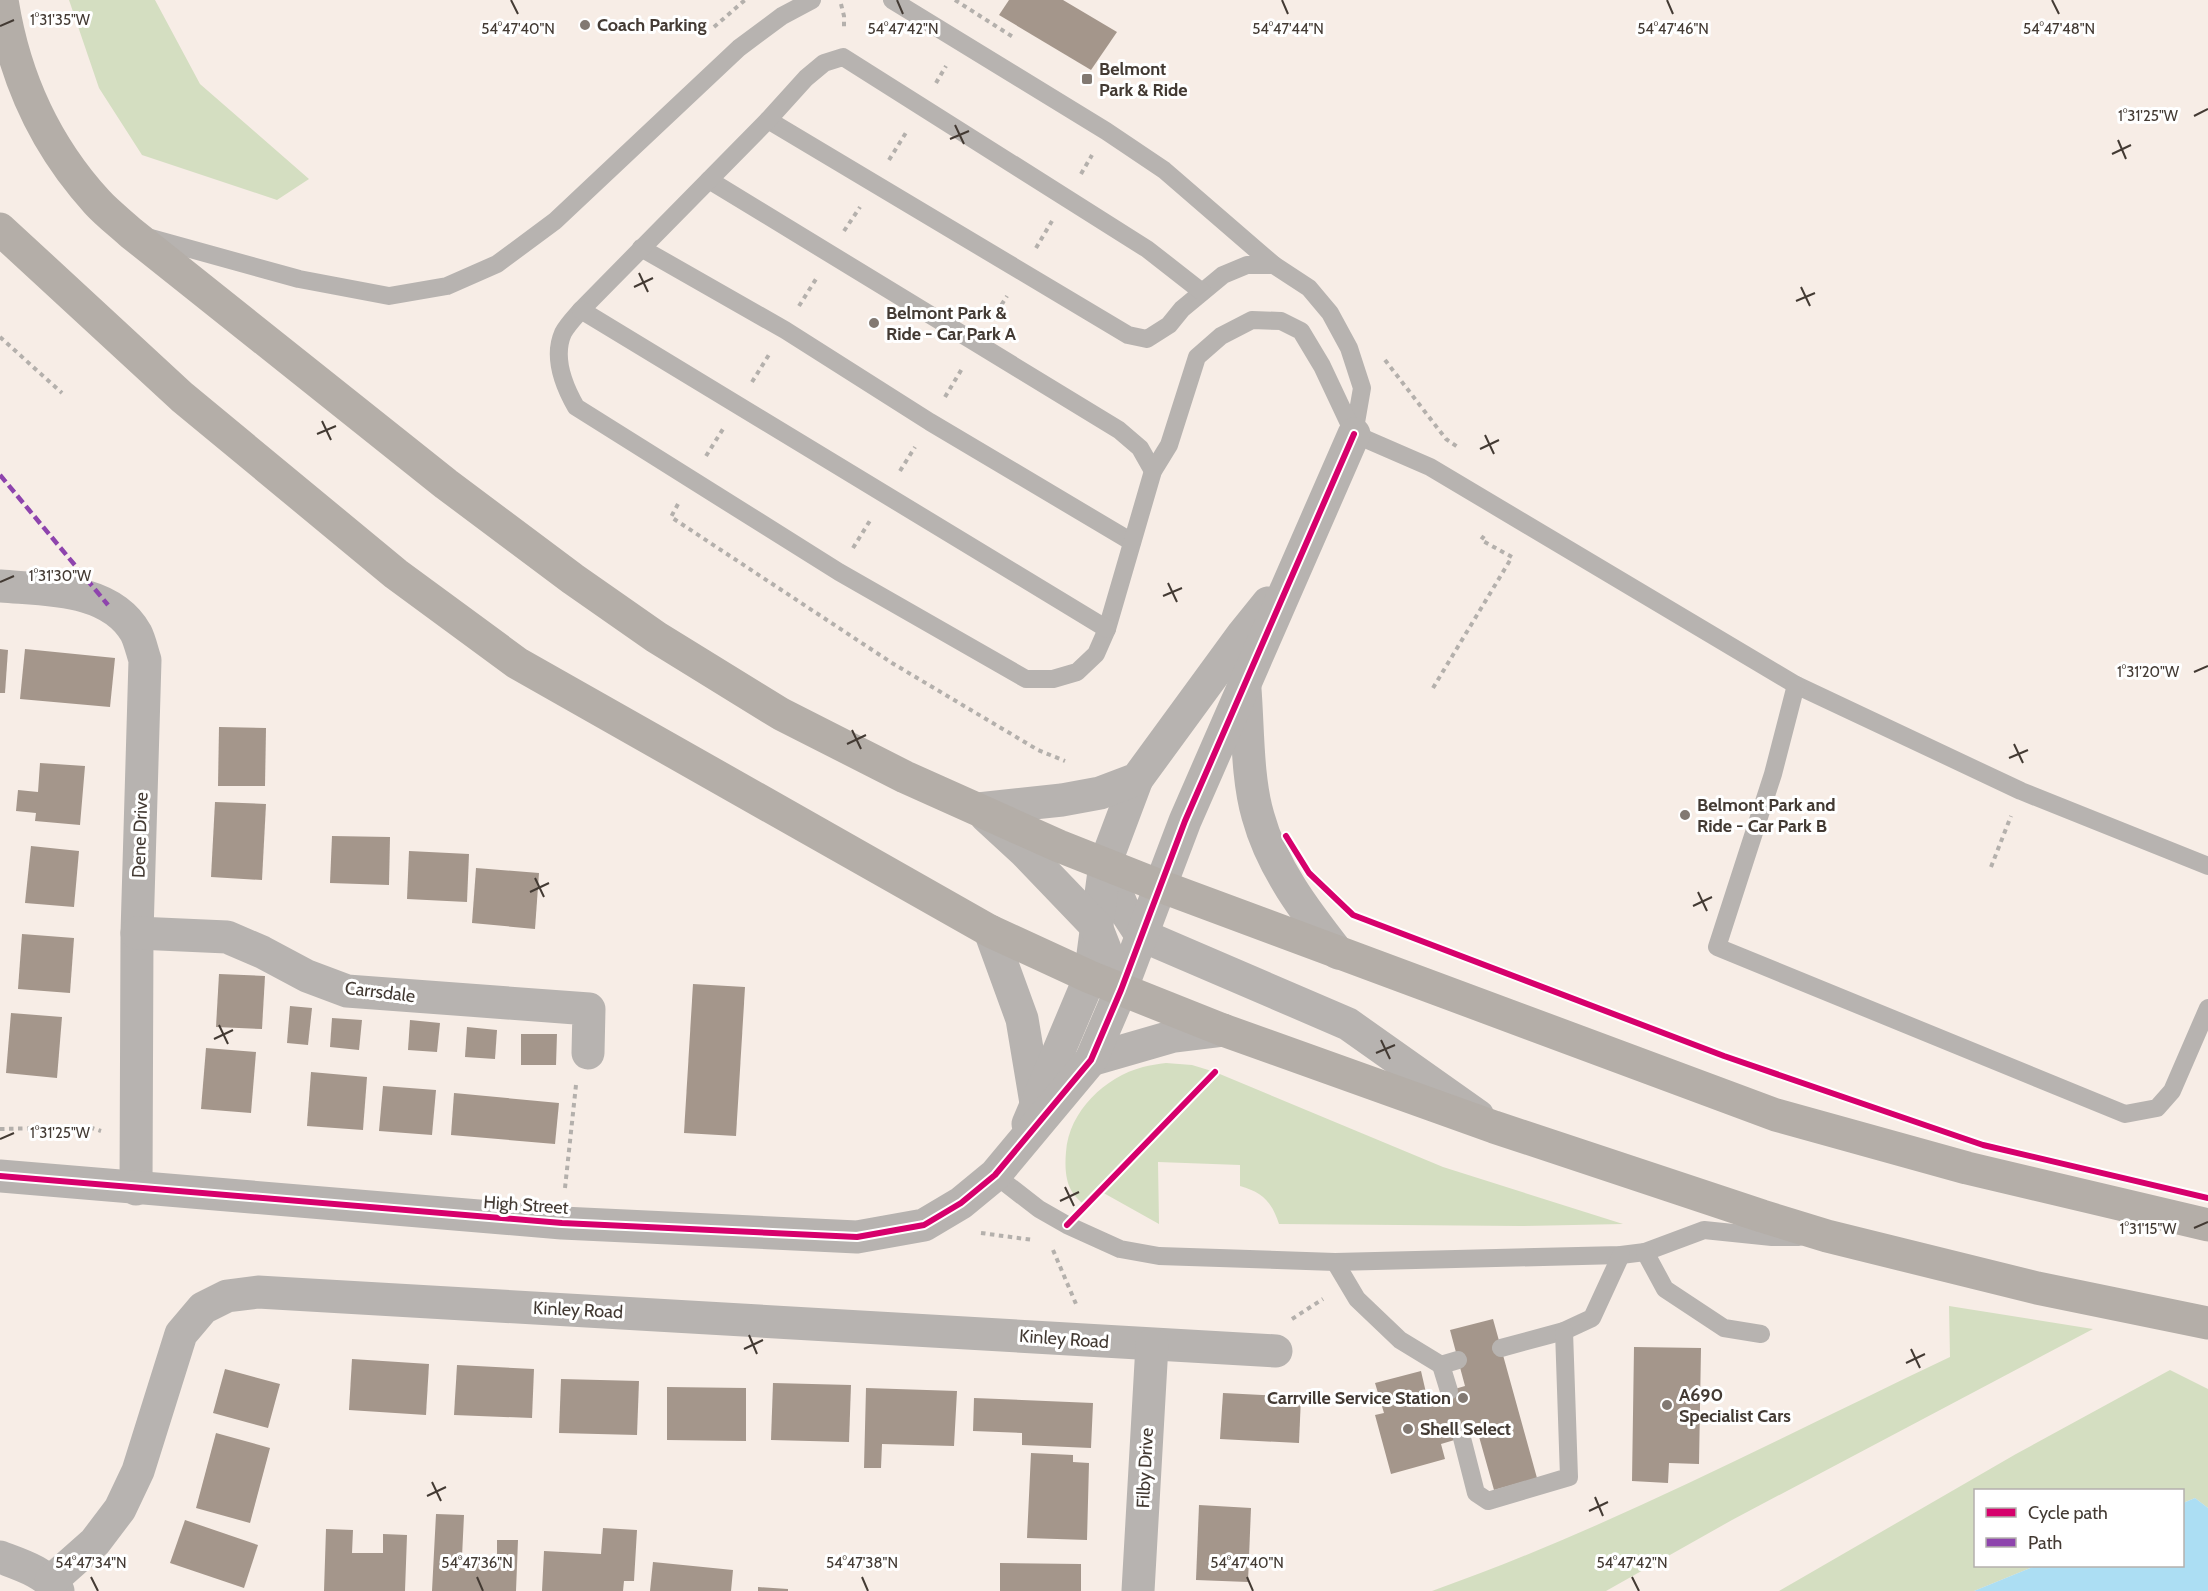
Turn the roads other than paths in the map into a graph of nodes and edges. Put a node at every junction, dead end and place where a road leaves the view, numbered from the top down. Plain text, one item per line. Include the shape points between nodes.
1 (2, 0) edge
2 (812, 0) edge
3 (891, 0) edge
4 (768, 120) junction
5 (709, 180) junction
6 (0, 229) edge
7 (131, 233) junction
8 (640, 248) junction
9 (1275, 265) junction
10 (1202, 292) junction
11 (581, 310) junction
12 (1354, 434) junction
13 (1153, 471) junction
14 (1132, 542) junction
15 (1292, 575) junction
16 (0, 586) edge
17 (1107, 628) junction
18 (1245, 684) junction
19 (1796, 685) junction
20 (1137, 779) junction
21 (978, 809) junction
22 (1105, 864) junction
23 (2208, 866) edge
24 (1160, 886) junction
25 (1096, 926) junction
26 (990, 931) junction
27 (137, 933) junction
28 (1141, 935) junction
29 (1338, 953) junction
30 (1090, 977) junction
31 (1121, 990) junction
32 (2208, 1008) edge
33 (2204, 1028) edge
34 (1223, 1030) junction
35 (588, 1053) road end
36 (1091, 1060) junction
37 (1036, 1103) junction
38 (1494, 1127) junction
39 (1019, 1145) junction
40 (995, 1175) junction
41 (0, 1176) edge
42 (136, 1189) junction
43 (2208, 1225) edge
44 (1827, 1236) junction
45 (1645, 1252) junction
46 (1622, 1255) junction
47 (1335, 1262) junction
48 (2208, 1323) edge
49 (1564, 1331) junction
50 (1761, 1334) dead end
51 (1152, 1345) junction
52 (1501, 1348) dead end
53 (1276, 1351) road end
54 (1449, 1391) dead end
55 (1462, 1438) dead end
56 (11, 1561) edge
57 (54, 1586) edge
58 (1138, 1591) edge

1 - 7 highway via 25,90 56,150 97,202
2 - 7 lane via 782,16 739,48 555,221 497,264 447,286 389,296 299,279
3 - 9 lane via 1164,170
4 - 5 lane
4 - 10 lane via 1128,335 1147,339 1169,325
4 - 10 lane via 806,78 824,63 843,57 1147,249
5 - 8 lane
5 - 13 lane via 1119,430 1140,448
6 - 26 highway via 182,397 396,574 517,663
7 - 21 highway via 446,484 656,637 781,714
8 - 11 lane
8 - 14 lane via 785,330
9 - 10 lane via 1247,265 1223,274
9 - 12 lane via 1309,288 1330,313 1349,348 1362,388
11 - 17 lane
11 - 17 lane via 563,334 559,358 564,385 576,407 839,572 1026,680 1053,679 1077,672 1096,654
12 - 13 lane via 1301,331 1281,321 1252,320 1221,336 1197,357 1169,445
12 - 15 street, High Street
12 - 19 lane via 1430,467
13 - 14 lane
14 - 17 lane
15 - 18 street, High Street
15 - 20 street via 1243,634
16 - 27 street, Dene Drive via 74,593 108,605 136,633 146,660
18 - 24 street, High Street
18 - 29 street via 1258,816 1288,884
19 - 23 lane via 2021,791
19 - 33 lane via 1773,774 1717,947 2126,1114 2157,1108 2172,1091
20 - 21 street via 1100,793
20 - 22 street
21 - 22 highway
21 - 25 street
22 - 24 highway
22 - 25 street
22 - 28 street via 1122,906
24 - 28 street, High Street
24 - 29 highway
25 - 30 street
25 - 31 street
26 - 30 highway
26 - 37 street via 1022,1019
27 - 35 street, Carrsdale via 227,937 347,991 590,1010
27 - 42 street, Dene Drive
28 - 31 street, High Street
28 - 38 street via 1348,1024
29 - 43 highway via 1776,1115 1967,1168
30 - 31 highway
30 - 37 street
31 - 34 highway
31 - 36 street, High Street
32 - 33 lane
34 - 36 street via 1174,1036
34 - 38 highway
36 - 39 street, High Street
37 - 39 street
38 - 44 highway
39 - 40 street, High Street
40 - 42 street, High Street via 961,1203 924,1225 857,1237 562,1223
40 - 47 lane via 1039,1209 1120,1249 1159,1256
41 - 42 street, High Street
44 - 45 lane via 1772,1237 1704,1230
44 - 48 highway via 2037,1288
45 - 46 lane
45 - 50 lane via 1665,1289 1724,1328
46 - 47 lane
46 - 49 lane via 1592,1318
47 - 54 lane via 1357,1299 1400,1340 1450,1362
49 - 52 lane
49 - 55 lane via 1569,1477 1488,1501 1476,1493
51 - 53 street, Kinley Road
51 - 57 street, Kinley Road via 258,1292 227,1296 203,1308 180,1334 138,1471 120,1509
51 - 58 street, Filby Drive
56 - 57 street

